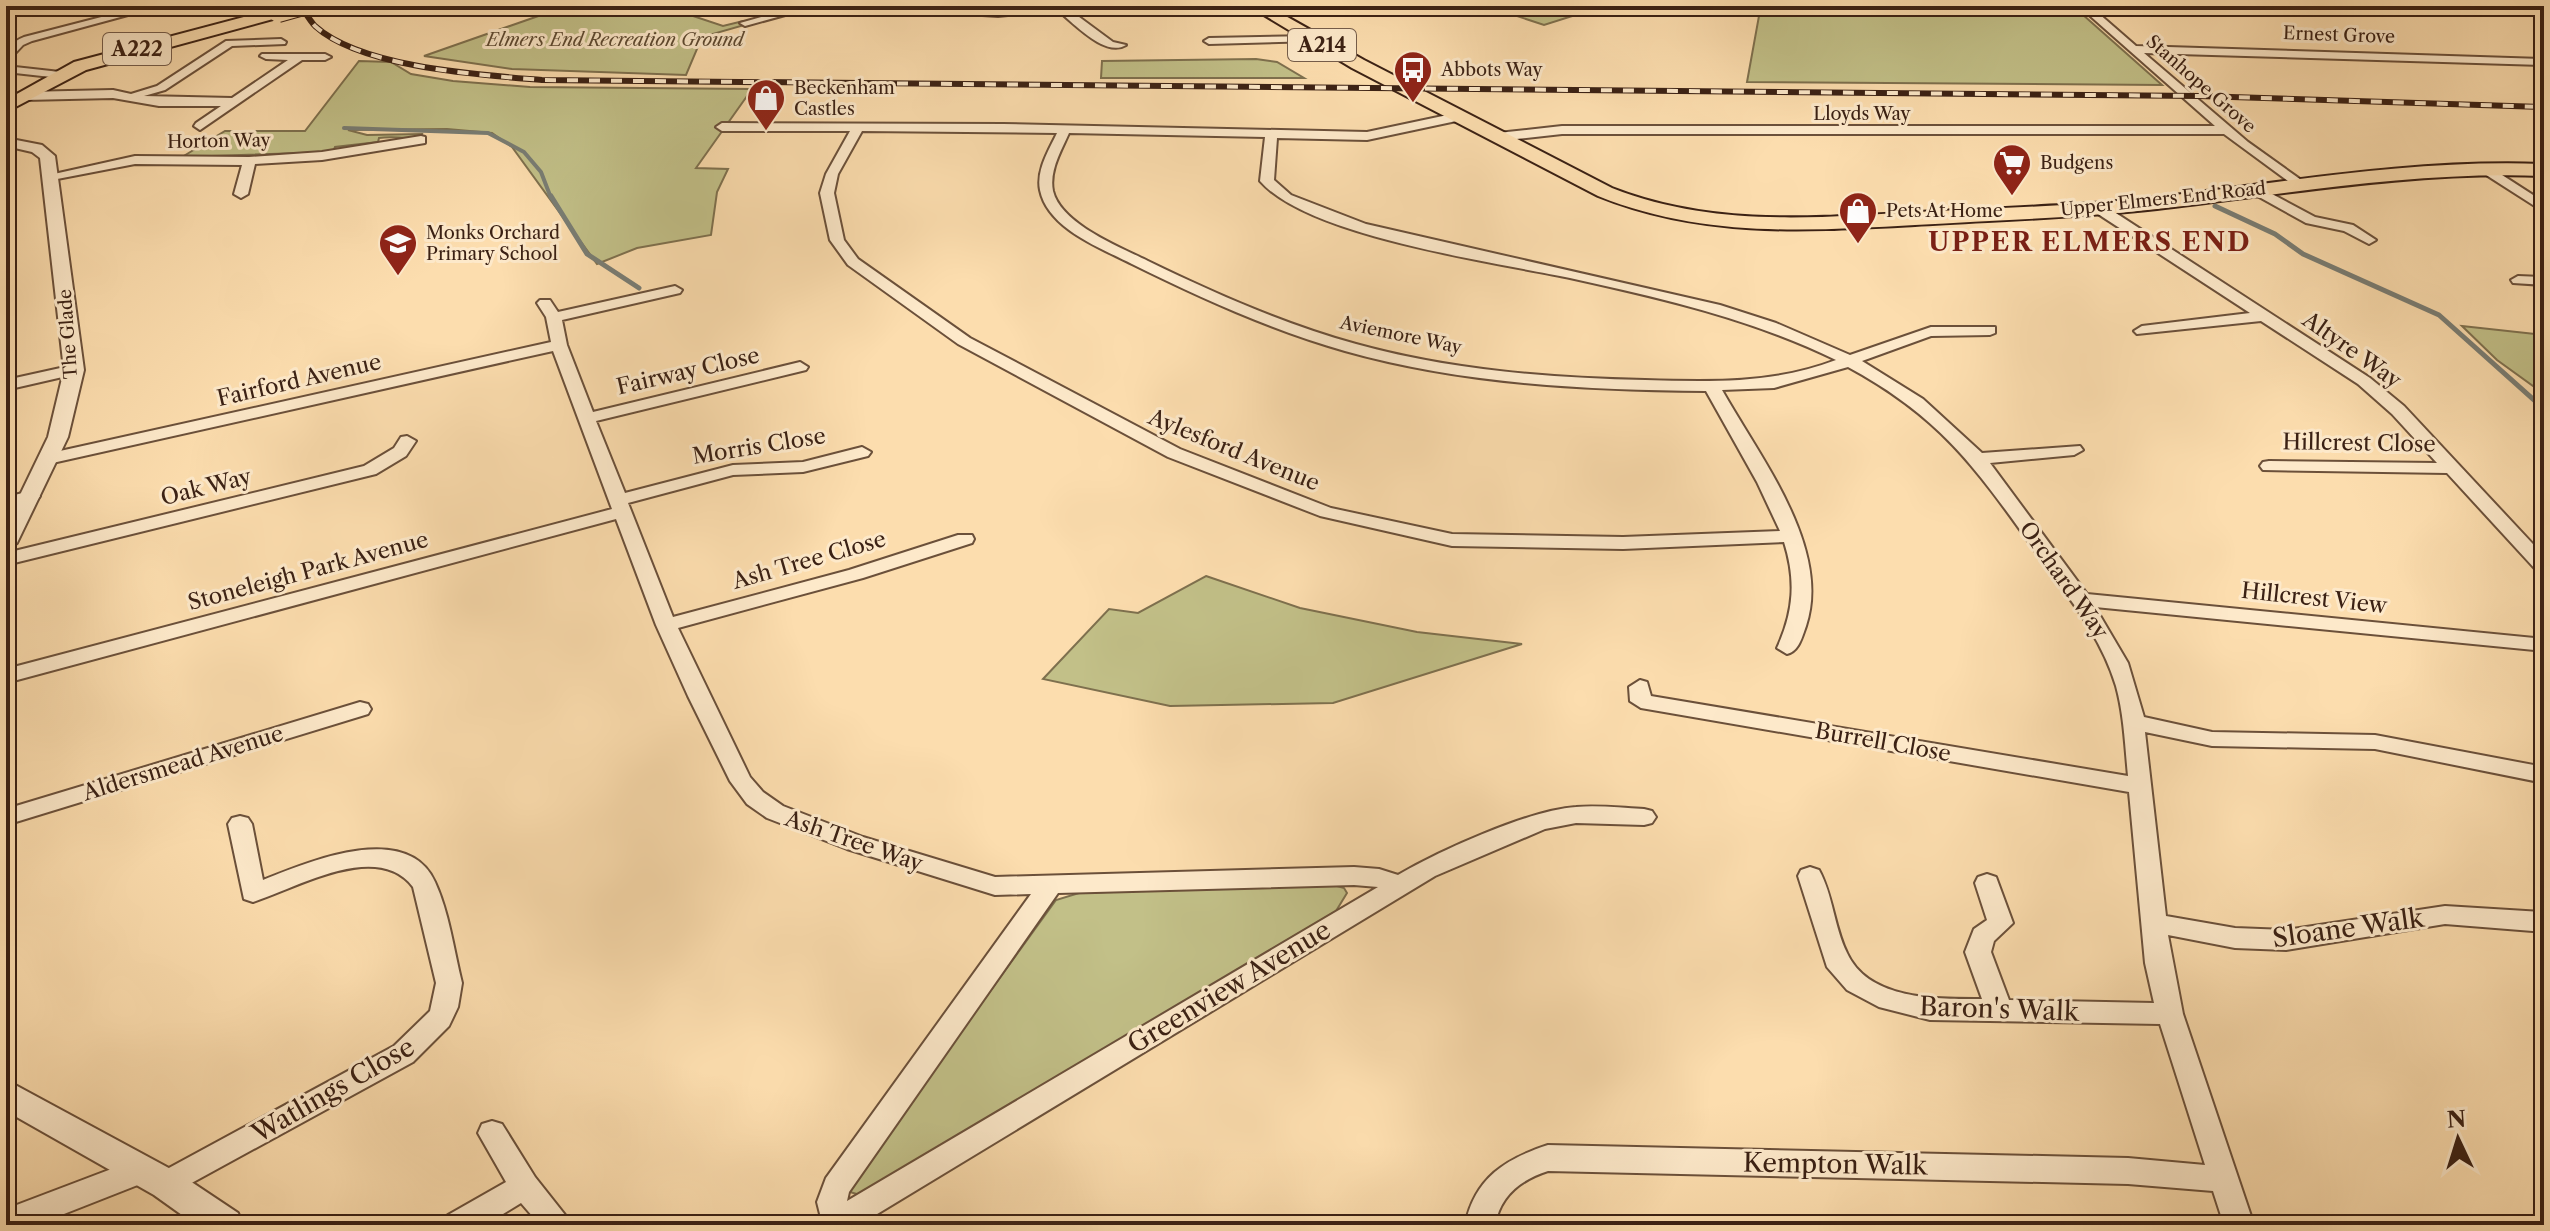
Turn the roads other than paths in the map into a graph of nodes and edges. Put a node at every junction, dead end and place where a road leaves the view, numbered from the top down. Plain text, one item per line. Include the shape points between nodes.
1 (156, 6) edge
2 (303, 6) edge
3 (813, 6) edge
4 (888, 6) edge
5 (1257, 6) edge
6 (2084, 6) edge
7 (2345, 6) edge
8 (1061, 7) edge
9 (778, 10) edge
10 (2407, 11) dead end
11 (745, 23) dead end
12 (1312, 39) junction
13 (1209, 41) dead end
14 (281, 42) dead end
15 (1121, 45) dead end
16 (2132, 49) junction
17 (266, 56) dead end
18 (299, 57) junction
19 (325, 57) dead end
20 (6, 60) edge
21 (2544, 62) edge
22 (6, 69) edge
23 (60, 75) junction
24 (133, 95) junction
25 (25, 96) junction
26 (235, 102) junction
27 (6, 107) edge
28 (1457, 117) junction
29 (200, 126) dead end
30 (722, 127) dead end
31 (858, 127) junction
32 (1064, 130) junction
33 (2226, 130) junction
34 (1271, 134) junction
35 (1498, 137) junction
36 (421, 140) dead end
37 (6, 142) edge
38 (249, 161) junction
39 (2485, 168) junction
40 (2544, 170) edge
41 (52, 176) junction
42 (2299, 185) junction
43 (2257, 190) junction
44 (241, 194) dead end
45 (2315, 205) dead end
46 (2291, 208) junction
47 (2544, 208) edge
48 (2100, 209) junction
49 (2369, 240) dead end
50 (2518, 280) dead end
51 (2544, 281) edge
52 (675, 290) dead end
53 (2264, 316) junction
54 (1990, 330) dead end
55 (2142, 331) dead end
56 (559, 345) junction
57 (1849, 362) junction
58 (800, 367) dead end
59 (74, 370) junction
60 (1710, 384) junction
61 (6, 385) edge
62 (587, 418) junction
63 (407, 441) dead end
64 (2074, 450) dead end
65 (862, 452) dead end
66 (48, 459) junction
67 (1978, 459) junction
68 (2269, 466) dead end
69 (2449, 468) junction
70 (31, 496) junction
71 (6, 502) edge
72 (620, 506) junction
73 (1792, 536) junction
74 (965, 539) dead end
75 (6, 543) edge
76 (6, 559) edge
77 (2544, 567) edge
78 (2079, 599) junction
79 (666, 625) junction
80 (2544, 645) edge
81 (1787, 648) dead end
82 (6, 676) edge
83 (1640, 687) dead end
84 (360, 709) dead end
85 (2133, 722) junction
86 (2544, 775) edge
87 (2139, 786) junction
88 (6, 817) edge
89 (1644, 817) dead end
90 (240, 824) dead end
91 (1810, 876) dead end
92 (1987, 883) dead end
93 (1398, 885) junction
94 (1050, 886) junction
95 (2153, 923) junction
96 (2543, 923) edge
97 (1999, 1009) junction
98 (2170, 1014) junction
99 (6, 1094) edge
100 (492, 1133) dead end
101 (154, 1177) junction
102 (2224, 1179) junction
103 (525, 1186) junction
104 (6, 1223) edge
105 (835, 1224) edge
106 (225, 1225) edge
107 (458, 1225) edge
108 (558, 1225) edge
109 (1480, 1225) edge
110 (2239, 1225) edge

1 - 20 street via 28,39
2 - 23 main road, A222, bridge via 107,57
3 - 9 street
4 - 8 street via 997,13
5 - 12 main road, Upper Elmers End Road / A214
6 - 16 street, Stanhope Grove
7 - 10 street
8 - 15 street via 1110,45
9 - 11 street
12 - 13 street
12 - 28 main road, Upper Elmers End Road / A214
14 - 24 street via 230,43 161,88
16 - 21 street, Ernest Grove
16 - 33 street, Stanhope Grove
17 - 18 street
18 - 19 street
18 - 26 street
22 - 23 street
23 - 25 main road, A222
24 - 25 street
24 - 26 street via 159,102
25 - 27 main road, A222
26 - 29 street
28 - 34 street via 1375,136
28 - 35 main road, Upper Elmers End Road / A214
30 - 31 street
31 - 32 street
31 - 73 street, Aylesford Avenue via 827,193 837,240 853,262 964,341 1174,453 1326,512 1452,540 1623,543
32 - 34 street
32 - 60 street, Aviemore Way via 1046,180 1058,210 1104,244 1230,304 1345,346 1420,363 1556,379
33 - 35 street, Lloyds Way via 1562,130
33 - 42 street, Stanhope Grove
34 - 57 street, Orchard Way via 1266,177 1277,192 1313,209 1397,237 1722,312 1788,333
35 - 48 main road, Upper Elmers End Road / A214 via 1633,204 1710,221 1831,222
36 - 38 street, Horton Way
37 - 41 street via 44,152
38 - 41 street, Horton Way via 135,160
38 - 44 street
39 - 40 main road, Upper Elmers End Road / A214
39 - 42 main road, Upper Elmers End Road / A214
39 - 47 street
41 - 59 street, The Glade
42 - 43 main road, Upper Elmers End Road / A214
43 - 46 street
43 - 48 main road, Upper Elmers End Road / A214
45 - 46 street
46 - 49 street
48 - 53 street, Altyre Way
50 - 51 street
52 - 56 street, Ash Tree Way via 550,310
53 - 55 street
53 - 69 street, Altyre Way via 2364,381 2398,410
54 - 57 street, Aviemore Way via 1926,332
56 - 62 street, Ash Tree Way
56 - 66 street, Fairford Avenue
57 - 60 street, Aviemore Way via 1785,383
57 - 67 street, Orchard Way via 1926,410
58 - 62 street, Fairway Close
59 - 61 street
59 - 66 street, The Glade via 72,396
60 - 73 street
62 - 72 street, Ash Tree Way
63 - 76 street, Oak Way via 400,452 370,470
64 - 67 street
65 - 72 street, Morris Close via 803,467 733,470
66 - 70 street, The Glade
67 - 78 street, Orchard Way
68 - 69 street, Hillcrest Close
69 - 77 street, Altyre Way
70 - 71 street
70 - 75 street, The Glade
72 - 79 street, Ash Tree Way
72 - 82 street, Stoneleigh Park Avenue
73 - 81 street via 1803,592
74 - 79 street, Ash Tree Close
78 - 80 street, Hillcrest View
78 - 85 street, Orchard Way via 2120,665
79 - 94 street, Ash Tree Way via 736,772 755,798 775,812 981,883
83 - 87 street, Burrell Close via 1641,701
84 - 88 street, Aldersmead Avenue
85 - 86 street via 2212,739 2375,742
85 - 87 street, Orchard Way
87 - 95 street, Orchard Way
89 - 93 street, Greenview Avenue via 1576,815 1541,821
90 - 101 street, Watlings Close via 253,893 367,857 410,865 424,884 449,999 424,1036 394,1061
91 - 97 street, Baron's Walk via 1830,946 1856,983 1907,1006
92 - 97 street via 2001,923 1983,936 1978,952
93 - 94 street, Ash Tree Way via 1354,876
93 - 105 street, Greenview Avenue
94 - 105 street, Greenview Avenue via 843,1176 833,1195
95 - 96 street, Sloane Walk via 2286,940 2445,915
95 - 98 street, Orchard Way
97 - 98 street, Baron's Walk
98 - 102 street, Orchard Way
99 - 101 street
100 - 103 street
101 - 104 street
101 - 106 street
102 - 109 street, Kempton Walk via 2128,1171 1548,1158 1512,1171 1499,1183
102 - 110 street, Orchard Way
103 - 107 street
103 - 108 street

